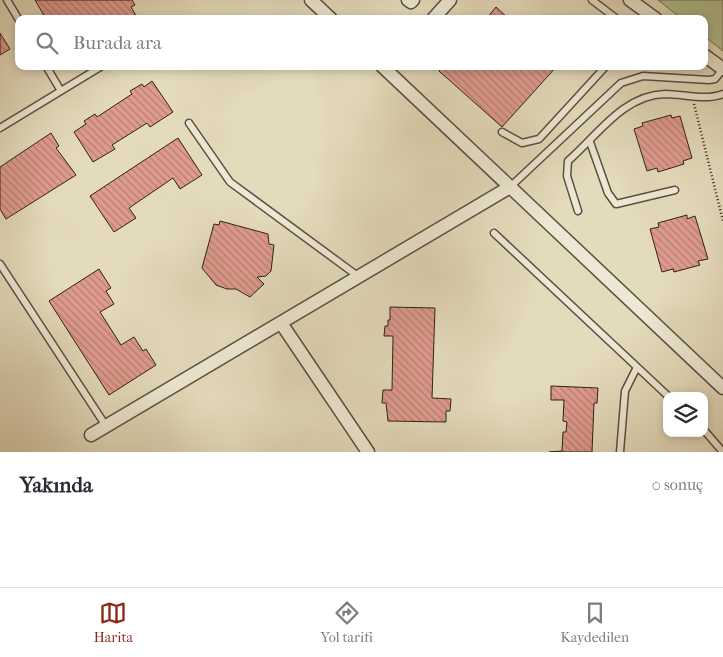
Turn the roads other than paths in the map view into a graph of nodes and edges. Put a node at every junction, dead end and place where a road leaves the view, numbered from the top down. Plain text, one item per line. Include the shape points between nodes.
1 (7, 0) edge
2 (311, 0) edge
3 (408, 0) edge
4 (413, 0) edge
5 (450, 0) edge
6 (592, 0) edge
7 (630, 0) edge
8 (16, 15) edge
9 (327, 15) edge
10 (437, 15) edge
11 (612, 15) edge
12 (651, 15) edge
13 (708, 58) edge
14 (723, 69) edge
15 (48, 70) edge
16 (95, 70) edge
17 (388, 70) edge
18 (602, 70) edge
19 (61, 91) junction
20 (723, 94) edge
21 (189, 123) dead end
22 (0, 128) edge
23 (502, 132) dead end
24 (590, 142) junction
25 (510, 187) junction
26 (675, 190) dead end
27 (578, 211) dead end
28 (494, 233) dead end
29 (0, 264) edge
30 (359, 277) junction
31 (281, 323) junction
32 (637, 367) junction
33 (723, 388) edge
34 (664, 392) edge
35 (106, 426) junction
36 (91, 435) dead end
37 (708, 435) edge
38 (368, 452) edge
39 (620, 452) edge
40 (723, 452) edge

1 - 8 lane
2 - 9 street
3 - 4 street
5 - 10 street
6 - 11 lane
7 - 12 street
13 - 14 street
14 - 25 lane via 715,80 643,76 621,82
15 - 19 lane
16 - 19 lane
17 - 25 street
18 - 23 lane via 539,139 522,143
19 - 22 lane
20 - 24 lane via 711,97 656,95 630,103
21 - 30 lane via 230,182
24 - 26 lane via 608,193 616,204
24 - 27 lane via 568,161 567,176
25 - 30 street
25 - 33 street
28 - 32 lane
29 - 35 lane
30 - 31 street
31 - 35 street
31 - 38 street
32 - 34 lane
32 - 39 lane via 625,391
35 - 36 street
37 - 40 lane

